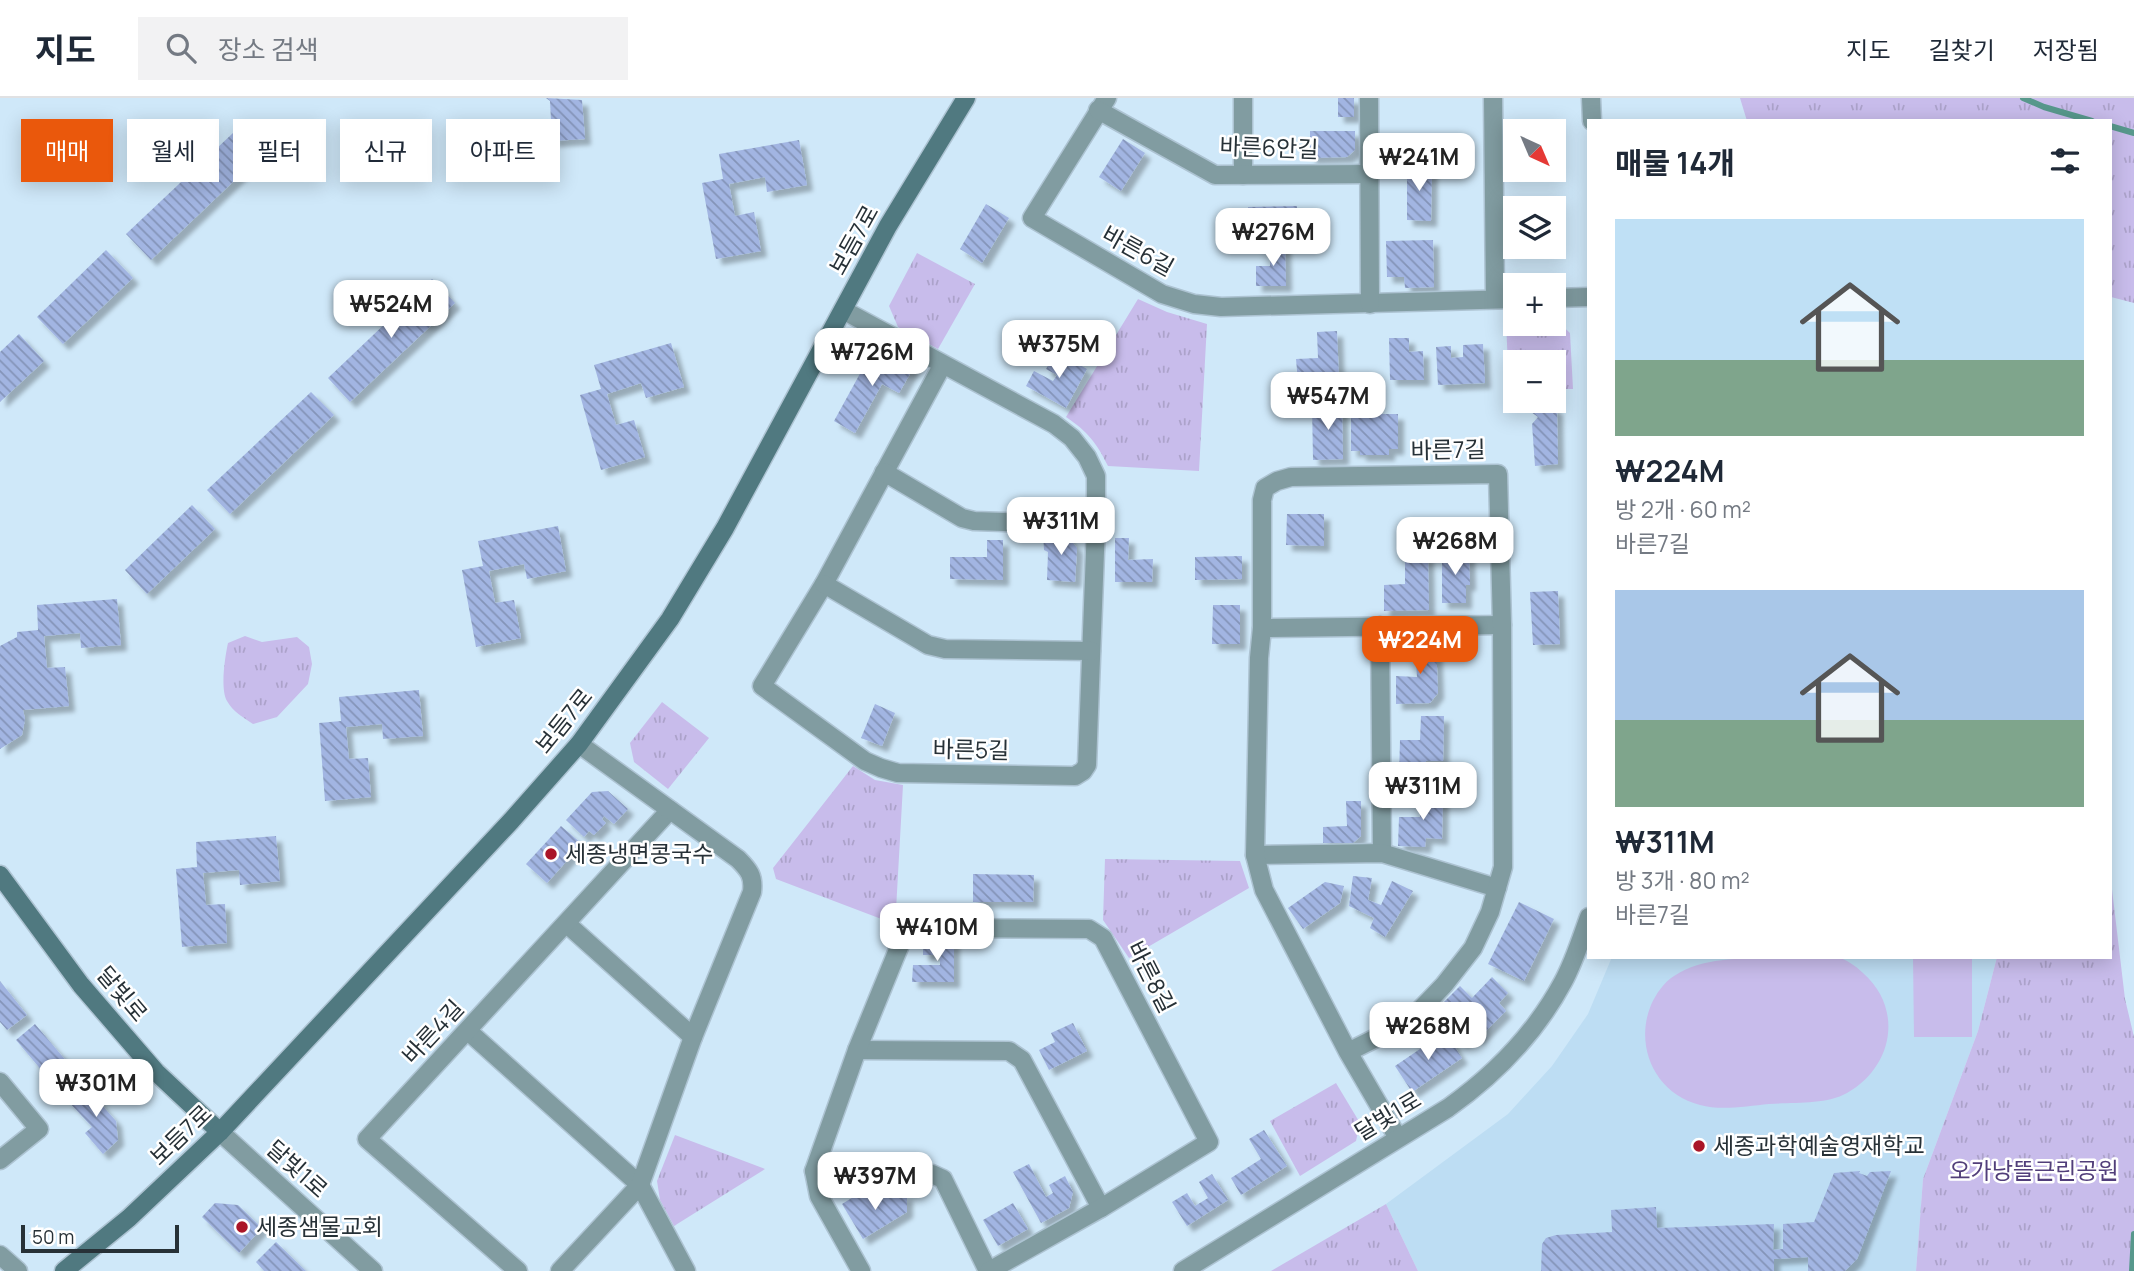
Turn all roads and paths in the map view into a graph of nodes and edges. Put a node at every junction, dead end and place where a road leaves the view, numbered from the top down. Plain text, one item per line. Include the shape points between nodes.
1 (966, 98) edge
2 (1242, 98) edge
3 (1369, 98) edge
4 (1493, 98) edge
5 (1591, 98) edge
6 (1102, 104) edge
7 (1592, 119) edge
8 (1370, 174) junction
9 (1243, 175) junction
10 (1587, 297) edge
11 (1566, 298) edge
12 (1495, 299) junction
13 (1503, 299) edge
14 (1370, 304) junction
15 (843, 310) junction
16 (943, 364) junction
17 (884, 472) junction
18 (1096, 525) junction
19 (824, 584) junction
20 (1502, 625) junction
21 (1380, 626) junction
22 (1262, 628) junction
23 (1091, 651) junction
24 (579, 744) junction
25 (670, 810) junction
26 (1382, 853) junction
27 (1255, 855) junction
28 (0, 875) edge
29 (1497, 888) junction
30 (1587, 922) edge
31 (567, 925) junction
32 (468, 1031) junction
33 (693, 1037) junction
34 (857, 1049) junction
35 (1348, 1052) junction
36 (0, 1082) edge
37 (220, 1132) junction
38 (1398, 1138) junction
39 (0, 1160) edge
40 (814, 1171) junction
41 (640, 1185) junction
42 (1101, 1208) junction
43 (0, 1255) edge
44 (18, 1271) edge
45 (64, 1271) edge
46 (373, 1271) edge
47 (518, 1271) edge
48 (560, 1271) edge
49 (686, 1271) edge
50 (860, 1271) edge
51 (989, 1271) edge
52 (1183, 1271) edge

1 - 15 street, 보듬7로
2 - 9 street
3 - 8 street
4 - 12 street
5 - 7 street
6 - 9 street, 바른6안길 via 1215,175
6 - 14 street, 바른6길 via 1032,218 1162,294 1194,304
8 - 9 street, 바른6안길
8 - 14 street
10 - 11 street
12 - 13 street, 바른6길
12 - 14 street, 바른6길
15 - 16 street, 바른5길
15 - 24 street, 보듬7로 via 719,539 670,619
16 - 17 street, 바른5길
16 - 18 street, 바른5길 via 1072,438 1096,476
17 - 18 street via 974,521
17 - 19 street, 바른5길
18 - 23 street, 바른5길
19 - 23 street via 928,645
19 - 23 street, 바른5길 via 762,687 881,768 1075,776 1087,765
20 - 21 street
20 - 22 street, 바른7길 via 1498,474 1291,477 1265,488
20 - 29 street, 바른7길 via 1504,832
21 - 22 street
21 - 26 street
22 - 27 street, 바른7길
24 - 25 street
24 - 37 street, 보듬7로
25 - 31 street, 바른4길
25 - 33 street via 738,859 753,880
26 - 27 street
26 - 29 street
27 - 35 street, 바른7길 via 1264,890
28 - 37 street, 달빛로 via 81,985 156,1072
29 - 35 street, 바른7길 via 1473,947 1444,985 1417,1013
30 - 38 street, 달빛1로 via 1564,980 1525,1040 1475,1089
31 - 32 street, 바른4길
31 - 33 street
32 - 41 street
32 - 47 street, 바른4길 via 367,1139
33 - 41 street
34 - 40 street, 바른8길
34 - 42 street via 1009,1051 1022,1060
34 - 42 street, 바른8길 via 904,935 915,928 1089,929 1097,933 1209,1142
35 - 38 street
36 - 39 street via 39,1129
37 - 45 street, 보듬7로 via 129,1218
37 - 46 street, 달빛1로
38 - 52 street, 달빛1로
40 - 50 street via 819,1196
40 - 51 street, 바른8길 via 932,1174 943,1180
41 - 48 street
41 - 49 street
42 - 51 street, 바른8길
43 - 44 street

